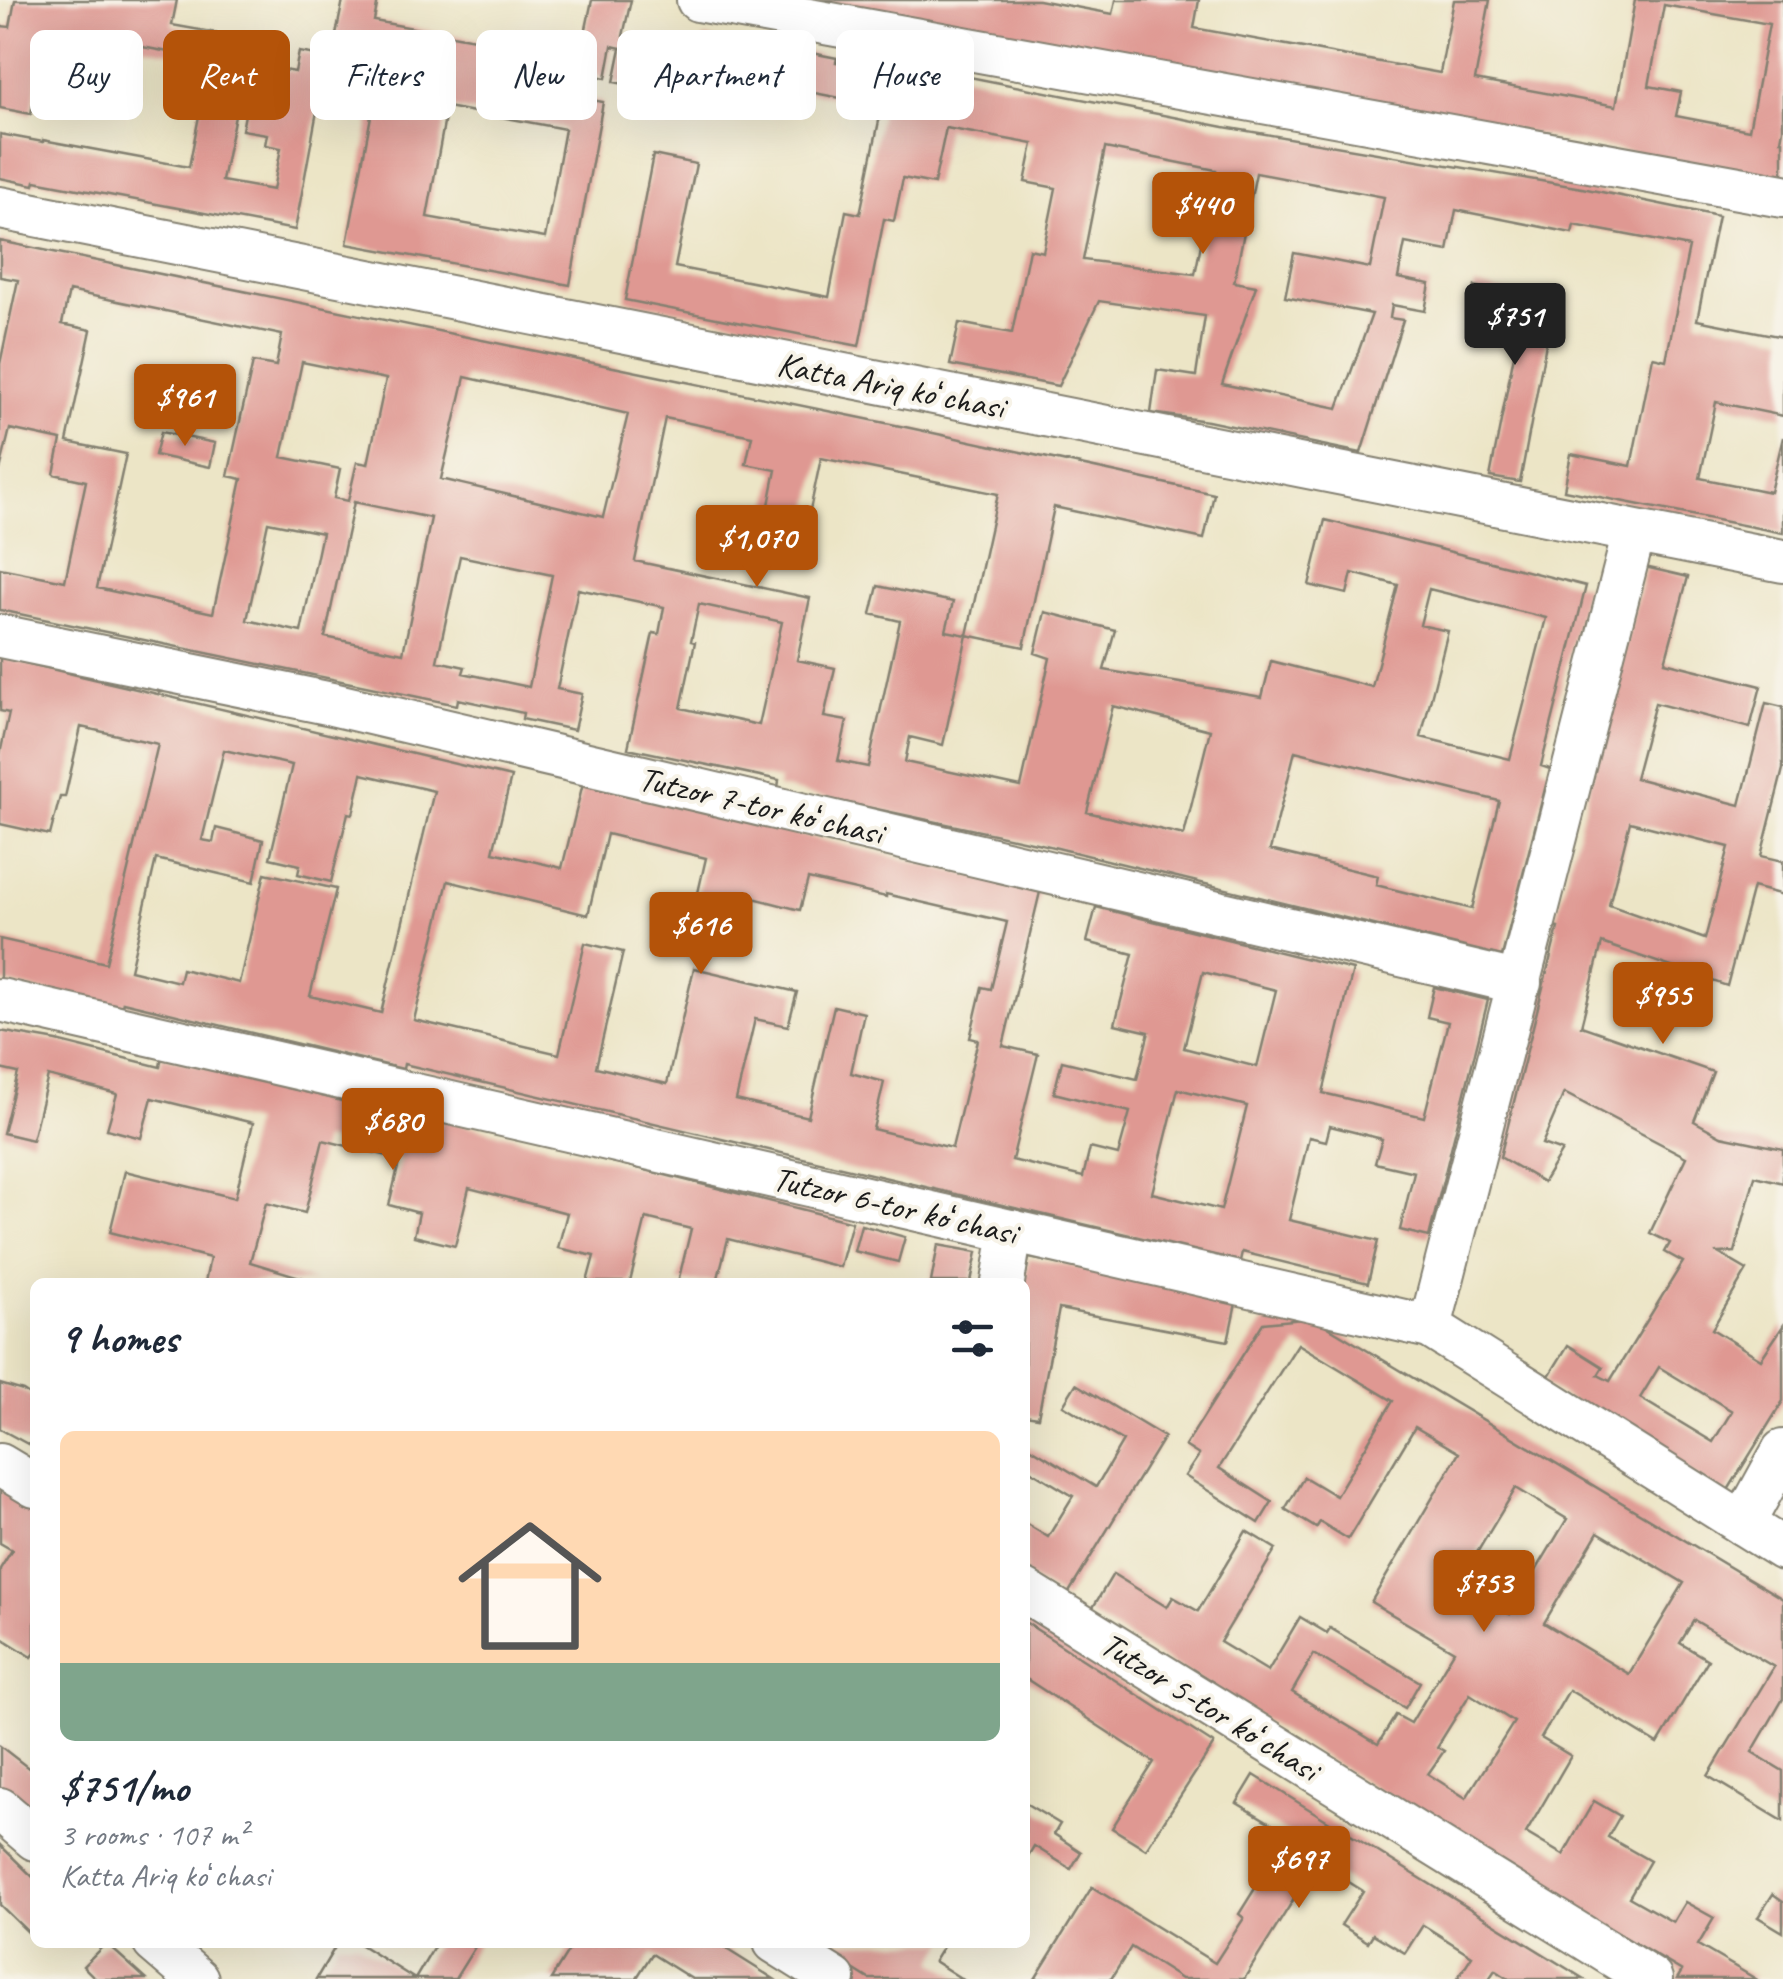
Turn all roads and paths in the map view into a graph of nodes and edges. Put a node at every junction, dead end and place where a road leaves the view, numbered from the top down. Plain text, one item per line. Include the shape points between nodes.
1 (698, 0) edge
2 (1783, 196) edge
3 (0, 208) edge
4 (1634, 533) junction
5 (1783, 561) edge
6 (0, 636) edge
7 (1520, 983) junction
8 (0, 1000) edge
9 (1011, 1231) junction
10 (1003, 1278) edge
11 (1430, 1328) junction
12 (1783, 1451) edge
13 (0, 1464) edge
14 (30, 1483) edge
15 (1743, 1524) junction
16 (1783, 1549) edge
17 (1030, 1594) edge
18 (0, 1809) edge
19 (30, 1835) edge
20 (161, 1948) edge
21 (785, 1948) edge
22 (197, 1979) edge
23 (834, 1979) edge
24 (1651, 1979) edge

1 - 2 street
3 - 4 street, Katta Ariq koʻchasi
4 - 5 street, Katta Ariq koʻchasi
4 - 7 street
6 - 7 street, Tutzor 7-tor koʻchasi via 332,704
7 - 11 street
8 - 9 street, Tutzor 6-tor koʻchasi
9 - 10 street
9 - 11 street, Tutzor 6-tor koʻchasi
11 - 15 street, Tutzor 6-tor koʻchasi
12 - 15 street
13 - 14 street
15 - 16 street, Tutzor 6-tor koʻchasi
17 - 24 street, Tutzor 5-tor koʻchasi
18 - 19 street
20 - 22 street
21 - 23 street

